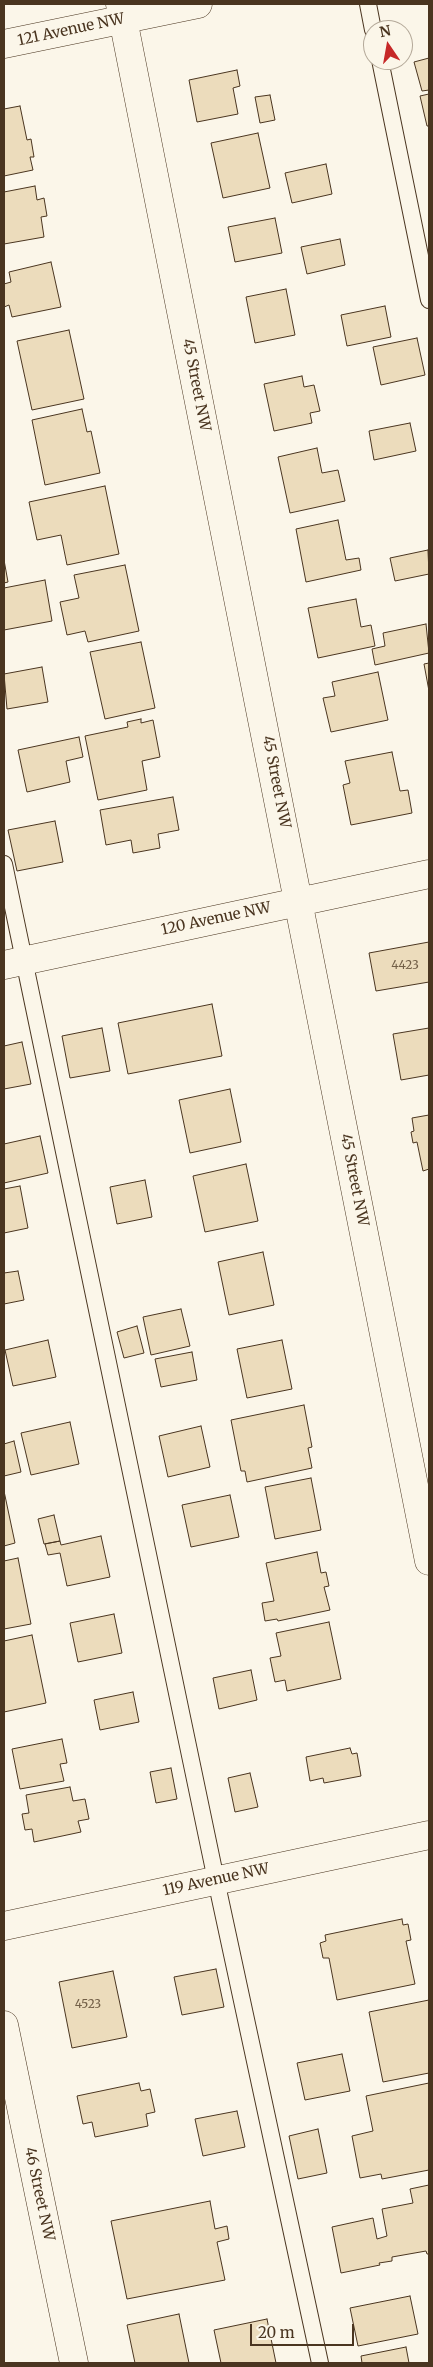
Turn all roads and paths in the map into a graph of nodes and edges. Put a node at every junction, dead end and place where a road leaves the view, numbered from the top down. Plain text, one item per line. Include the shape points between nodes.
1 (198, 4) edge
2 (368, 4) edge
3 (121, 12) edge
4 (372, 20) edge
5 (4, 44) edge
6 (382, 70) edge
7 (429, 300) edge
8 (4, 864) edge
9 (429, 874) edge
10 (300, 902) junction
11 (13, 963) edge
12 (429, 1561) edge
13 (429, 1835) edge
14 (216, 1880) junction
15 (4, 1926) edge
16 (4, 2024) edge
17 (74, 2363) edge
18 (320, 2363) edge

1 - 3 street, 121 Avenue NW
2 - 4 lane
3 - 5 street, 121 Avenue NW
3 - 10 street, 45 Street NW
6 - 7 lane
8 - 11 lane
9 - 10 street, 120 Avenue NW
10 - 11 street, 120 Avenue NW
10 - 12 street, 45 Street NW
11 - 14 lane
13 - 14 street, 119 Avenue NW
14 - 15 street, 119 Avenue NW
14 - 18 lane
16 - 17 street, 46 Street NW

